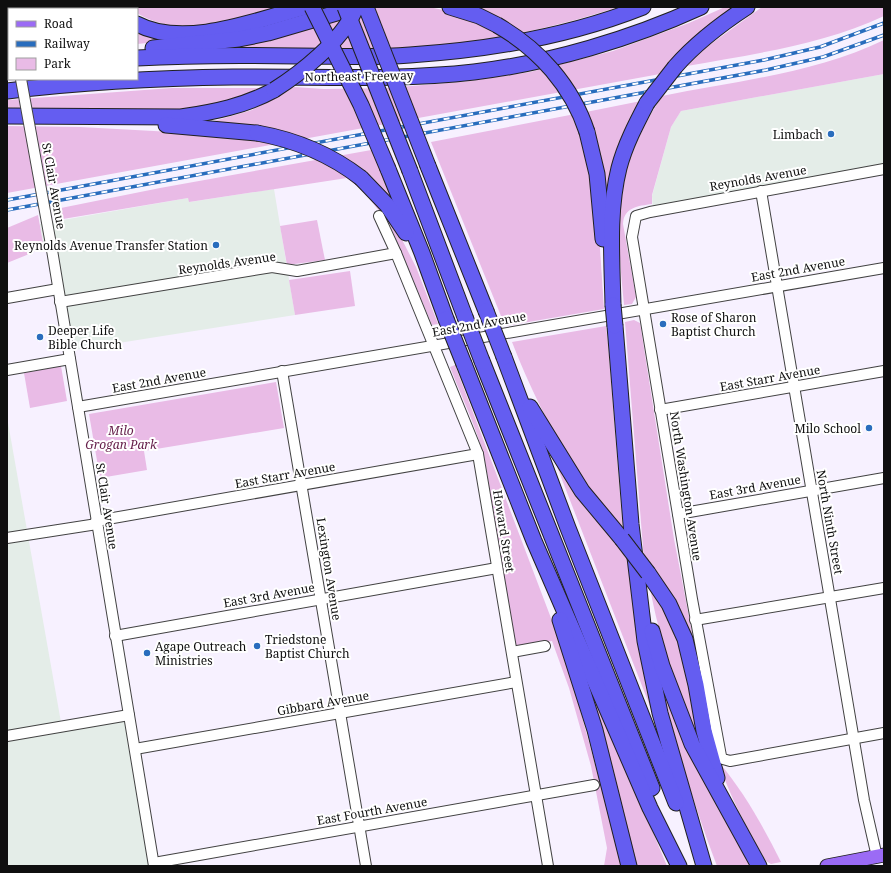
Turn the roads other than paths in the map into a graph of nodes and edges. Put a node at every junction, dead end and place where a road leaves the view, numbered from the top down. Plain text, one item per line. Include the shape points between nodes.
1 (305, 7) edge
2 (312, 7) edge
3 (345, 7) edge
4 (356, 7) edge
5 (366, 7) edge
6 (450, 7) edge
7 (643, 7) edge
8 (701, 7) edge
9 (747, 7) edge
10 (138, 24) edge
11 (138, 49) edge
12 (138, 58) edge
13 (21, 80) edge
14 (7, 91) edge
15 (7, 116) edge
16 (98, 117) junction
17 (884, 169) edge
18 (761, 191) junction
19 (379, 216) dead end
20 (636, 216) joint
21 (396, 254) junction
22 (884, 268) edge
23 (430, 278) junction
24 (777, 286) junction
25 (58, 289) junction
26 (7, 298) edge
27 (60, 302) junction
28 (613, 305) junction
29 (644, 309) junction
30 (434, 346) junction
31 (70, 359) junction
32 (7, 370) edge
33 (282, 371) junction
34 (884, 371) edge
35 (515, 385) junction
36 (794, 387) junction
37 (78, 407) junction
38 (660, 410) junction
39 (478, 454) junction
40 (884, 478) edge
41 (302, 484) junction
42 (812, 491) junction
43 (678, 514) junction
44 (96, 522) junction
45 (7, 538) edge
46 (534, 541) junction
47 (497, 568) junction
48 (642, 574) junction
49 (884, 588) edge
50 (830, 597) junction
51 (321, 599) junction
52 (696, 620) junction
53 (115, 636) junction
54 (545, 646) dead end
55 (512, 652) junction
56 (516, 682) junction
57 (340, 713) junction
58 (129, 715) junction
59 (884, 733) edge
60 (7, 736) edge
61 (854, 738) junction
62 (135, 749) junction
63 (594, 785) dead end
64 (536, 795) junction
65 (725, 802) junction
66 (359, 827) junction
67 (881, 856) edge
68 (154, 865) edge
69 (366, 866) edge
70 (548, 866) edge
71 (629, 866) edge
72 (680, 866) edge
73 (704, 866) edge
74 (759, 866) edge
75 (827, 866) edge

1 - 10 highway via 198,33 166,32
2 - 23 highway, bridge via 361,105
3 - 72 highway, bridge via 543,517 635,742
4 - 11 highway via 290,28 239,39
4 - 16 highway, bridge via 320,55 304,70 274,90 244,104 206,114 181,117
5 - 35 highway, bridge
6 - 28 highway, bridge via 479,16 529,46 555,73 578,108 587,132 597,174 606,271
7 - 12 highway, Northeast Freeway via 590,25 542,37 444,52 372,56 217,55
8 - 14 highway, Northeast Freeway via 624,38 520,64 474,72 355,77 162,79
9 - 28 highway, bridge via 706,37 675,67 647,103 627,144 619,167 612,211
13 - 25 street, St Clair Avenue, bridge
15 - 16 highway
16 - 23 highway, bridge via 257,133 306,146 328,156 362,178 373,189 398,219
17 - 18 street, Reynolds Avenue
18 - 20 street, Reynolds Avenue
18 - 24 street, North Ninth Street
19 - 21 street, Howard Street
20 - 29 street, North Washington Avenue via 632,237
21 - 27 street, Reynolds Avenue via 297,271 272,267
21 - 30 street, Howard Street
22 - 24 street, East 2nd Avenue
23 - 46 highway, bridge
24 - 29 street, East 2nd Avenue
24 - 36 street, North Ninth Street
25 - 26 street
25 - 27 street, St Clair Avenue
27 - 31 street, St Clair Avenue
28 - 48 highway, bridge via 631,524
29 - 30 street, East 2nd Avenue
29 - 38 street, North Washington Avenue
30 - 33 street, East 2nd Avenue
30 - 39 street, Howard Street
31 - 32 street
31 - 37 street, St Clair Avenue
33 - 37 street, East 2nd Avenue
33 - 41 street, Lexington Avenue
34 - 36 street, East Starr Avenue
35 - 48 highway, bridge via 536,414 582,491 622,539
35 - 73 highway via 568,528 674,797
36 - 38 street, East Starr Avenue
36 - 42 street, North Ninth Street
37 - 44 street, St Clair Avenue
38 - 43 street, North Washington Avenue
39 - 41 street, East Starr Avenue
39 - 47 street, Howard Street
40 - 42 street, East 3rd Avenue
41 - 44 street, East Starr Avenue
41 - 51 street, Lexington Avenue
42 - 43 street, East 3rd Avenue
42 - 50 street, North Ninth Street
43 - 52 street, North Washington Avenue
44 - 45 street, East Starr Avenue
44 - 53 street, St Clair Avenue
46 - 71 highway via 595,730
46 - 72 highway via 650,808
47 - 51 street, East 3rd Avenue
47 - 55 street, Howard Street
48 - 65 highway via 662,666 674,701 701,762
48 - 65 highway via 669,604 685,639 704,732
48 - 73 highway via 645,641 660,713
49 - 50 street
50 - 52 street
50 - 61 street, North Ninth Street
51 - 53 street, East 3rd Avenue
51 - 57 street, Lexington Avenue
52 - 61 street, North Washington Avenue via 723,759 730,761
53 - 58 street, St Clair Avenue
54 - 55 street
55 - 56 street, Howard Street
56 - 57 street, Gibbard Avenue
56 - 64 street, Howard Street
57 - 62 street, Gibbard Avenue
57 - 66 street, Lexington Avenue
58 - 60 street
58 - 62 street, St Clair Avenue
59 - 61 street
61 - 67 street, North Ninth Street via 864,800
62 - 68 street, St Clair Avenue
63 - 64 street, East Fourth Avenue
64 - 66 street, East Fourth Avenue
64 - 70 street, Howard Street
65 - 74 highway
66 - 68 street, East Fourth Avenue
66 - 69 street, Lexington Avenue
67 - 75 main road

